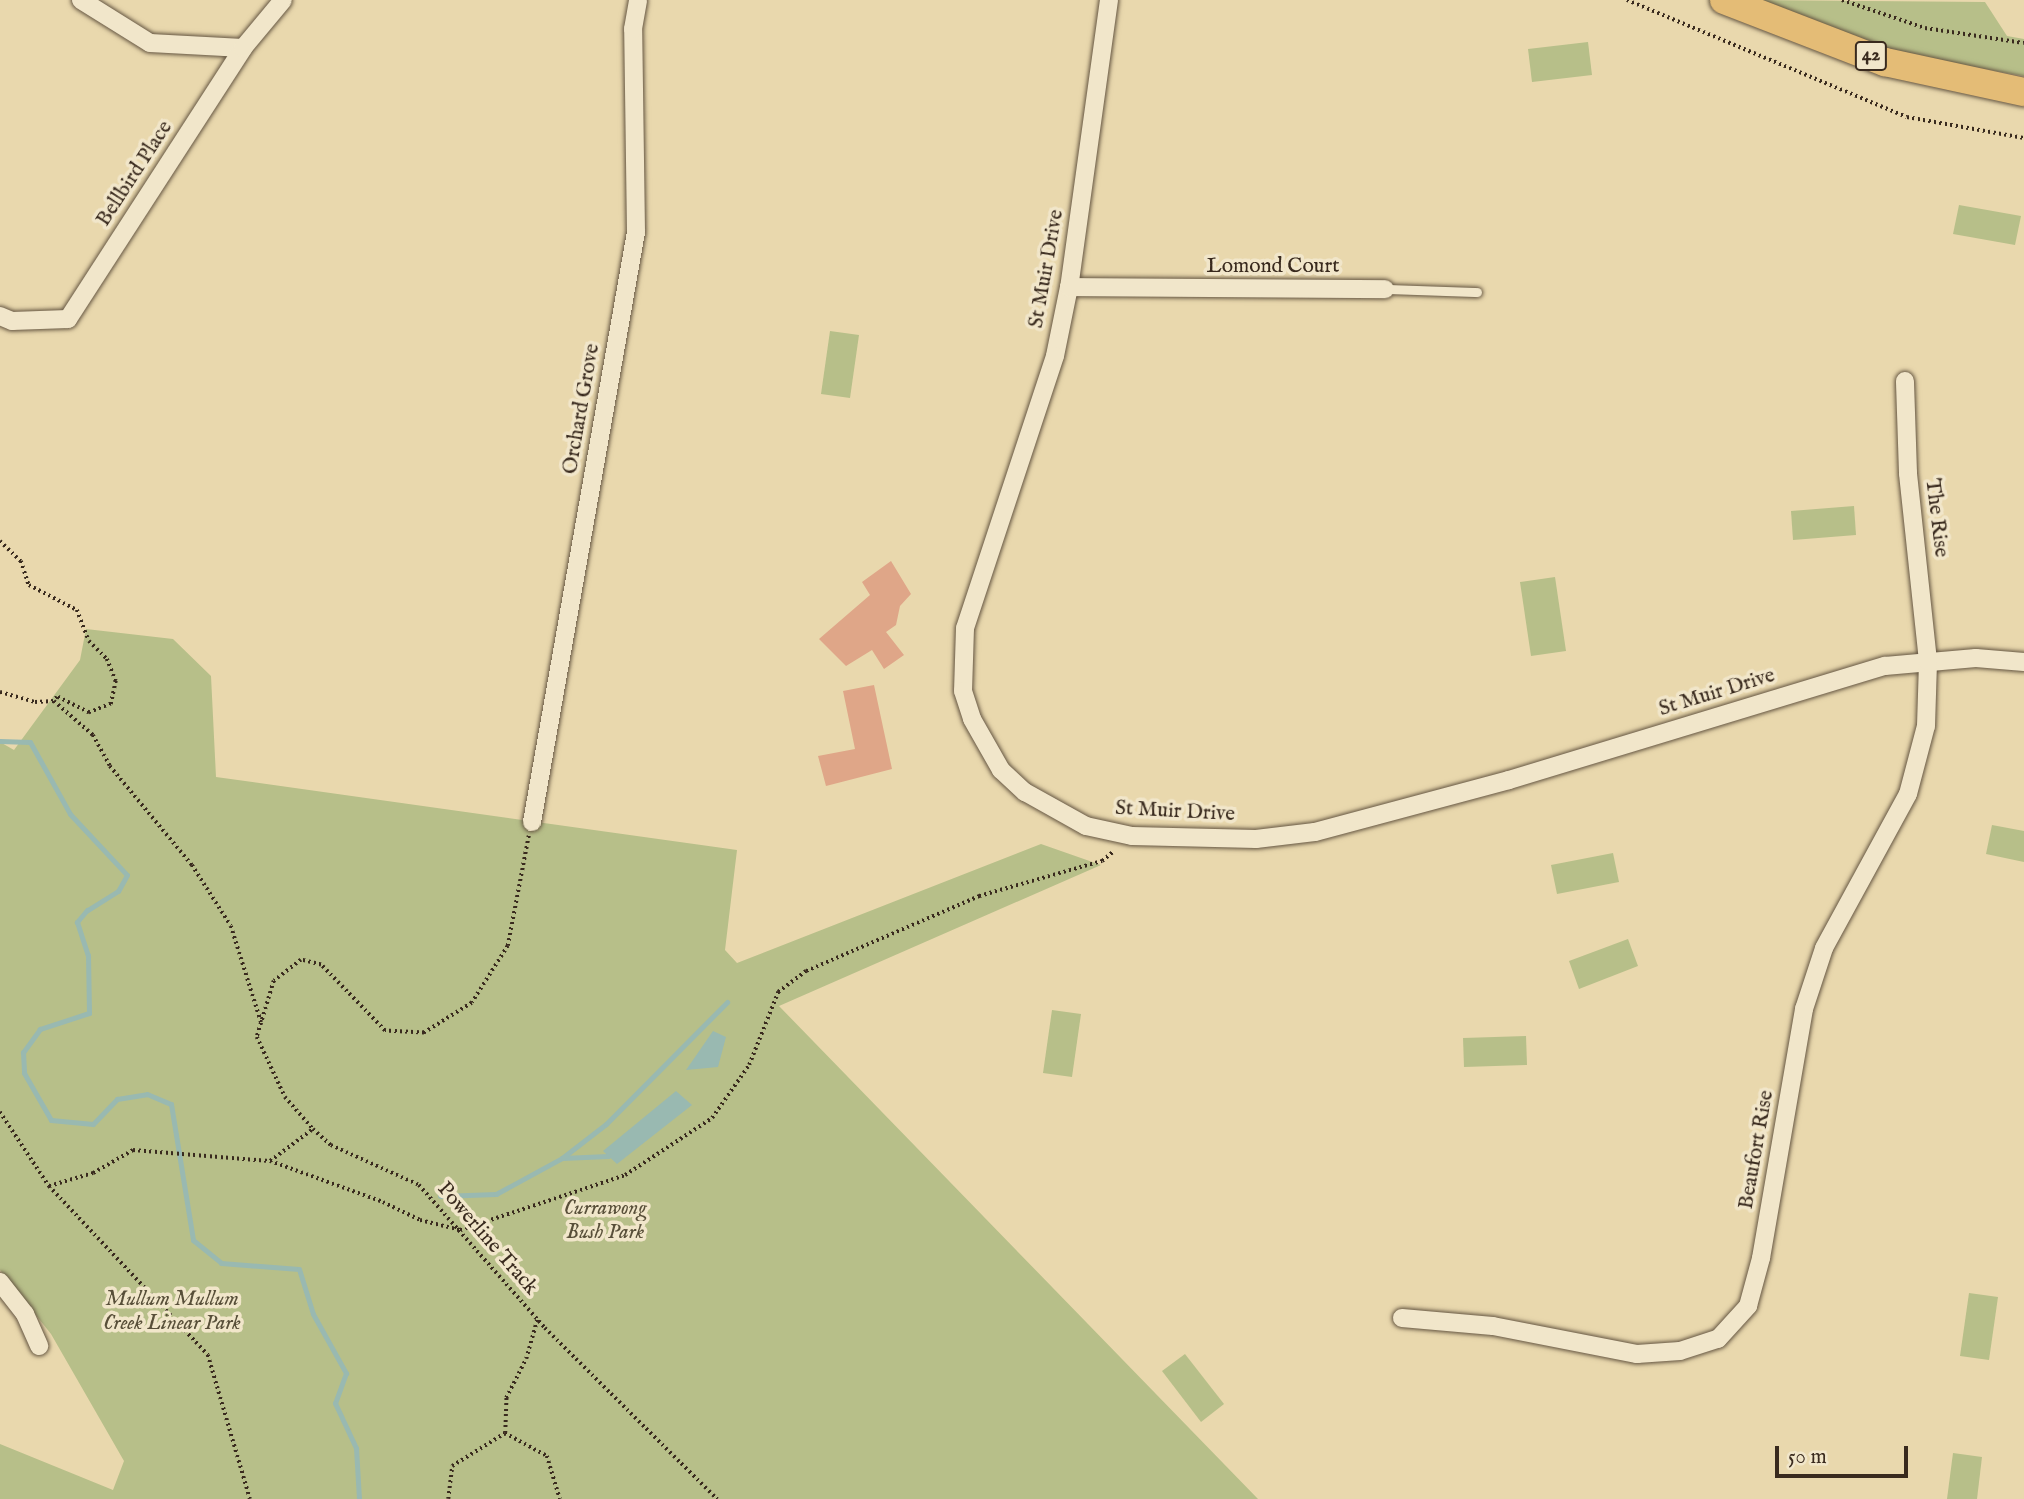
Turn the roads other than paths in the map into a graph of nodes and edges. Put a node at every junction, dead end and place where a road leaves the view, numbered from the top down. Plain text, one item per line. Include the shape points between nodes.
1 (81, 0) edge
2 (282, 0) edge
3 (638, 0) edge
4 (1109, 0) edge
5 (1724, 0) edge
6 (243, 48) junction
7 (2024, 92) edge
8 (1069, 287) junction
9 (1385, 289) joint
10 (1477, 292) dead end
11 (0, 316) edge
12 (1905, 381) dead end
13 (1928, 661) junction
14 (2024, 662) edge
15 (532, 822) road end
16 (0, 1282) edge
17 (1402, 1318) dead end
18 (39, 1346) dead end

1 - 6 street via 150,43
2 - 6 street, Bellbird Place
3 - 15 street, Orchard Grove via 633,29 636,232
4 - 8 street, St Muir Drive
5 - 7 main road, 42 via 1885,62
6 - 11 street, Bellbird Place via 68,319 12,321
8 - 9 street, Lomond Court
8 - 13 street, St Muir Drive via 1055,356 965,628 963,691 984,745 1000,770 1025,792 1086,826 1132,836 1256,839 1315,832 1509,780 1885,666
9 - 10 lane, Lomond Court
12 - 13 street, The Rise via 1908,473
13 - 14 street, St Muir Drive
13 - 17 street, Beaufort Rise via 1926,726 1908,794 1824,948 1804,1009 1761,1258 1748,1306 1718,1339 1680,1351 1637,1354 1493,1326
16 - 18 street via 24,1314

